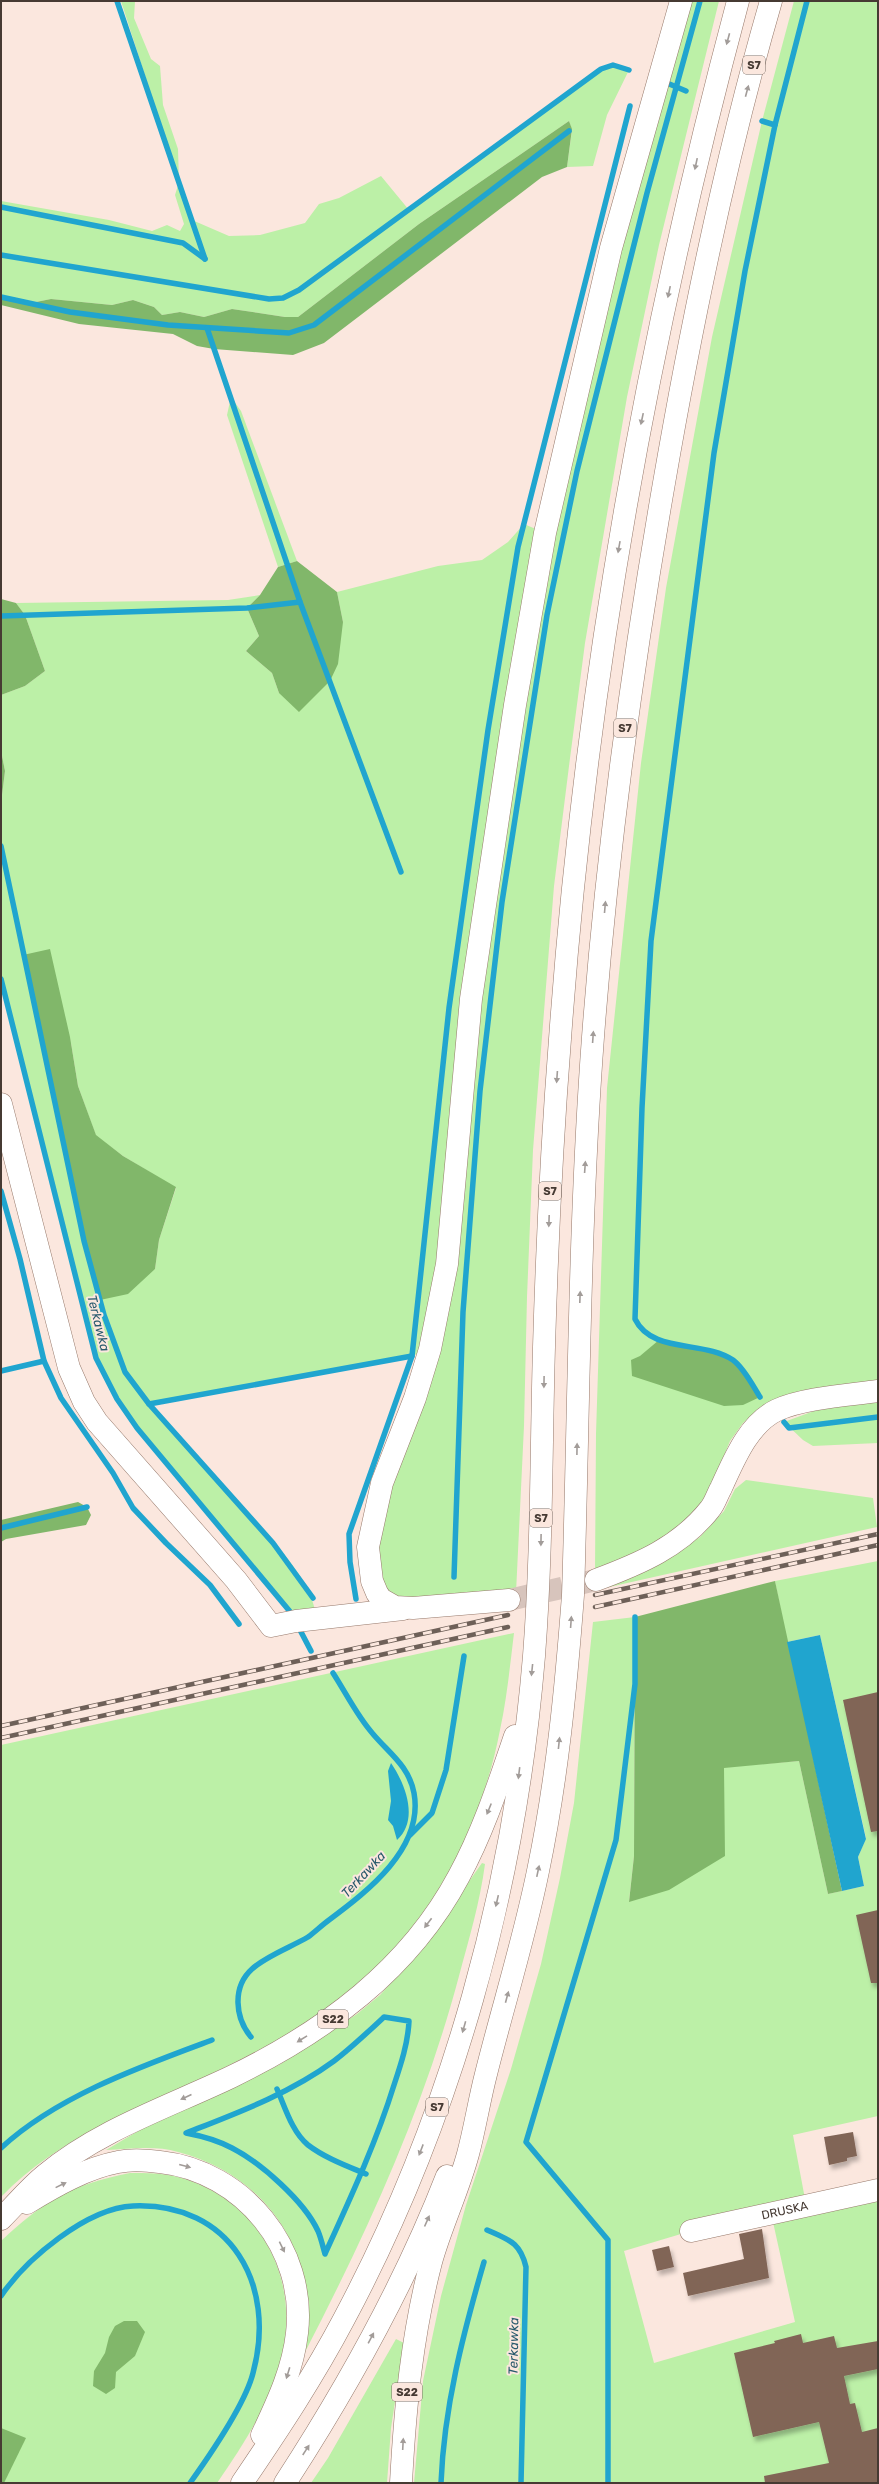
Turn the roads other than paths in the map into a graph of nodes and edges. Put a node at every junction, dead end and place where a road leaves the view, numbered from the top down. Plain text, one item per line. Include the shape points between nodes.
1 (681, 1) edge
2 (738, 1) edge
3 (771, 1) edge
4 (1, 1104) edge
5 (878, 1391) edge
6 (596, 1580) tunnel mouth
7 (509, 1600) tunnel mouth
8 (403, 1608) junction
9 (530, 1693) junction
10 (486, 2076) junction
11 (878, 2190) edge
12 (2, 2219) edge
13 (690, 2231) dead end
14 (237, 2483) edge
15 (242, 2483) edge
16 (285, 2483) edge
17 (401, 2483) edge

1 - 8 main road via 611,248 545,533 515,705 472,999 446,1271 436,1324 421,1378 382,1483 371,1526 368,1547 372,1581 381,1598 388,1604
2 -> 9 main road, S7 via 705,126 640,427 612,587 590,740 573,887 559,1046 544,1344 540,1552
10 -> 3 main road, S7 via 538,1871 558,1752 568,1661 573,1588 584,1190 593,1036 623,740 646,582 702,280 737,129
4 - 8 main road via 69,1368 84,1402 97,1422 236,1580 271,1626
5 - 6 main road via 803,1403 777,1410 759,1422 742,1445 711,1508 692,1529 664,1550 636,1565
7 - 8 main road
9 -> 12 main road, S22 via 496,1790 459,1877 431,1919 394,1965 349,2007 288,2048 83,2148 46,2174
9 -> 15 main road, S7 via 518,1784 498,1897 481,1967 442,2094 401,2198 344,2318 289,2414
16 -> 10 main road, S7 via 340,2396 374,2333 443,2185
17 -> 10 main road, S22 via 406,2400 422,2301 432,2260 468,2155
11 - 13 main road, DRUSKA
12 -> 14 main road via 91,2169 119,2161 144,2160 184,2165 206,2173 240,2195 268,2223 283,2247 292,2271 297,2299 298,2333 289,2374 280,2397

